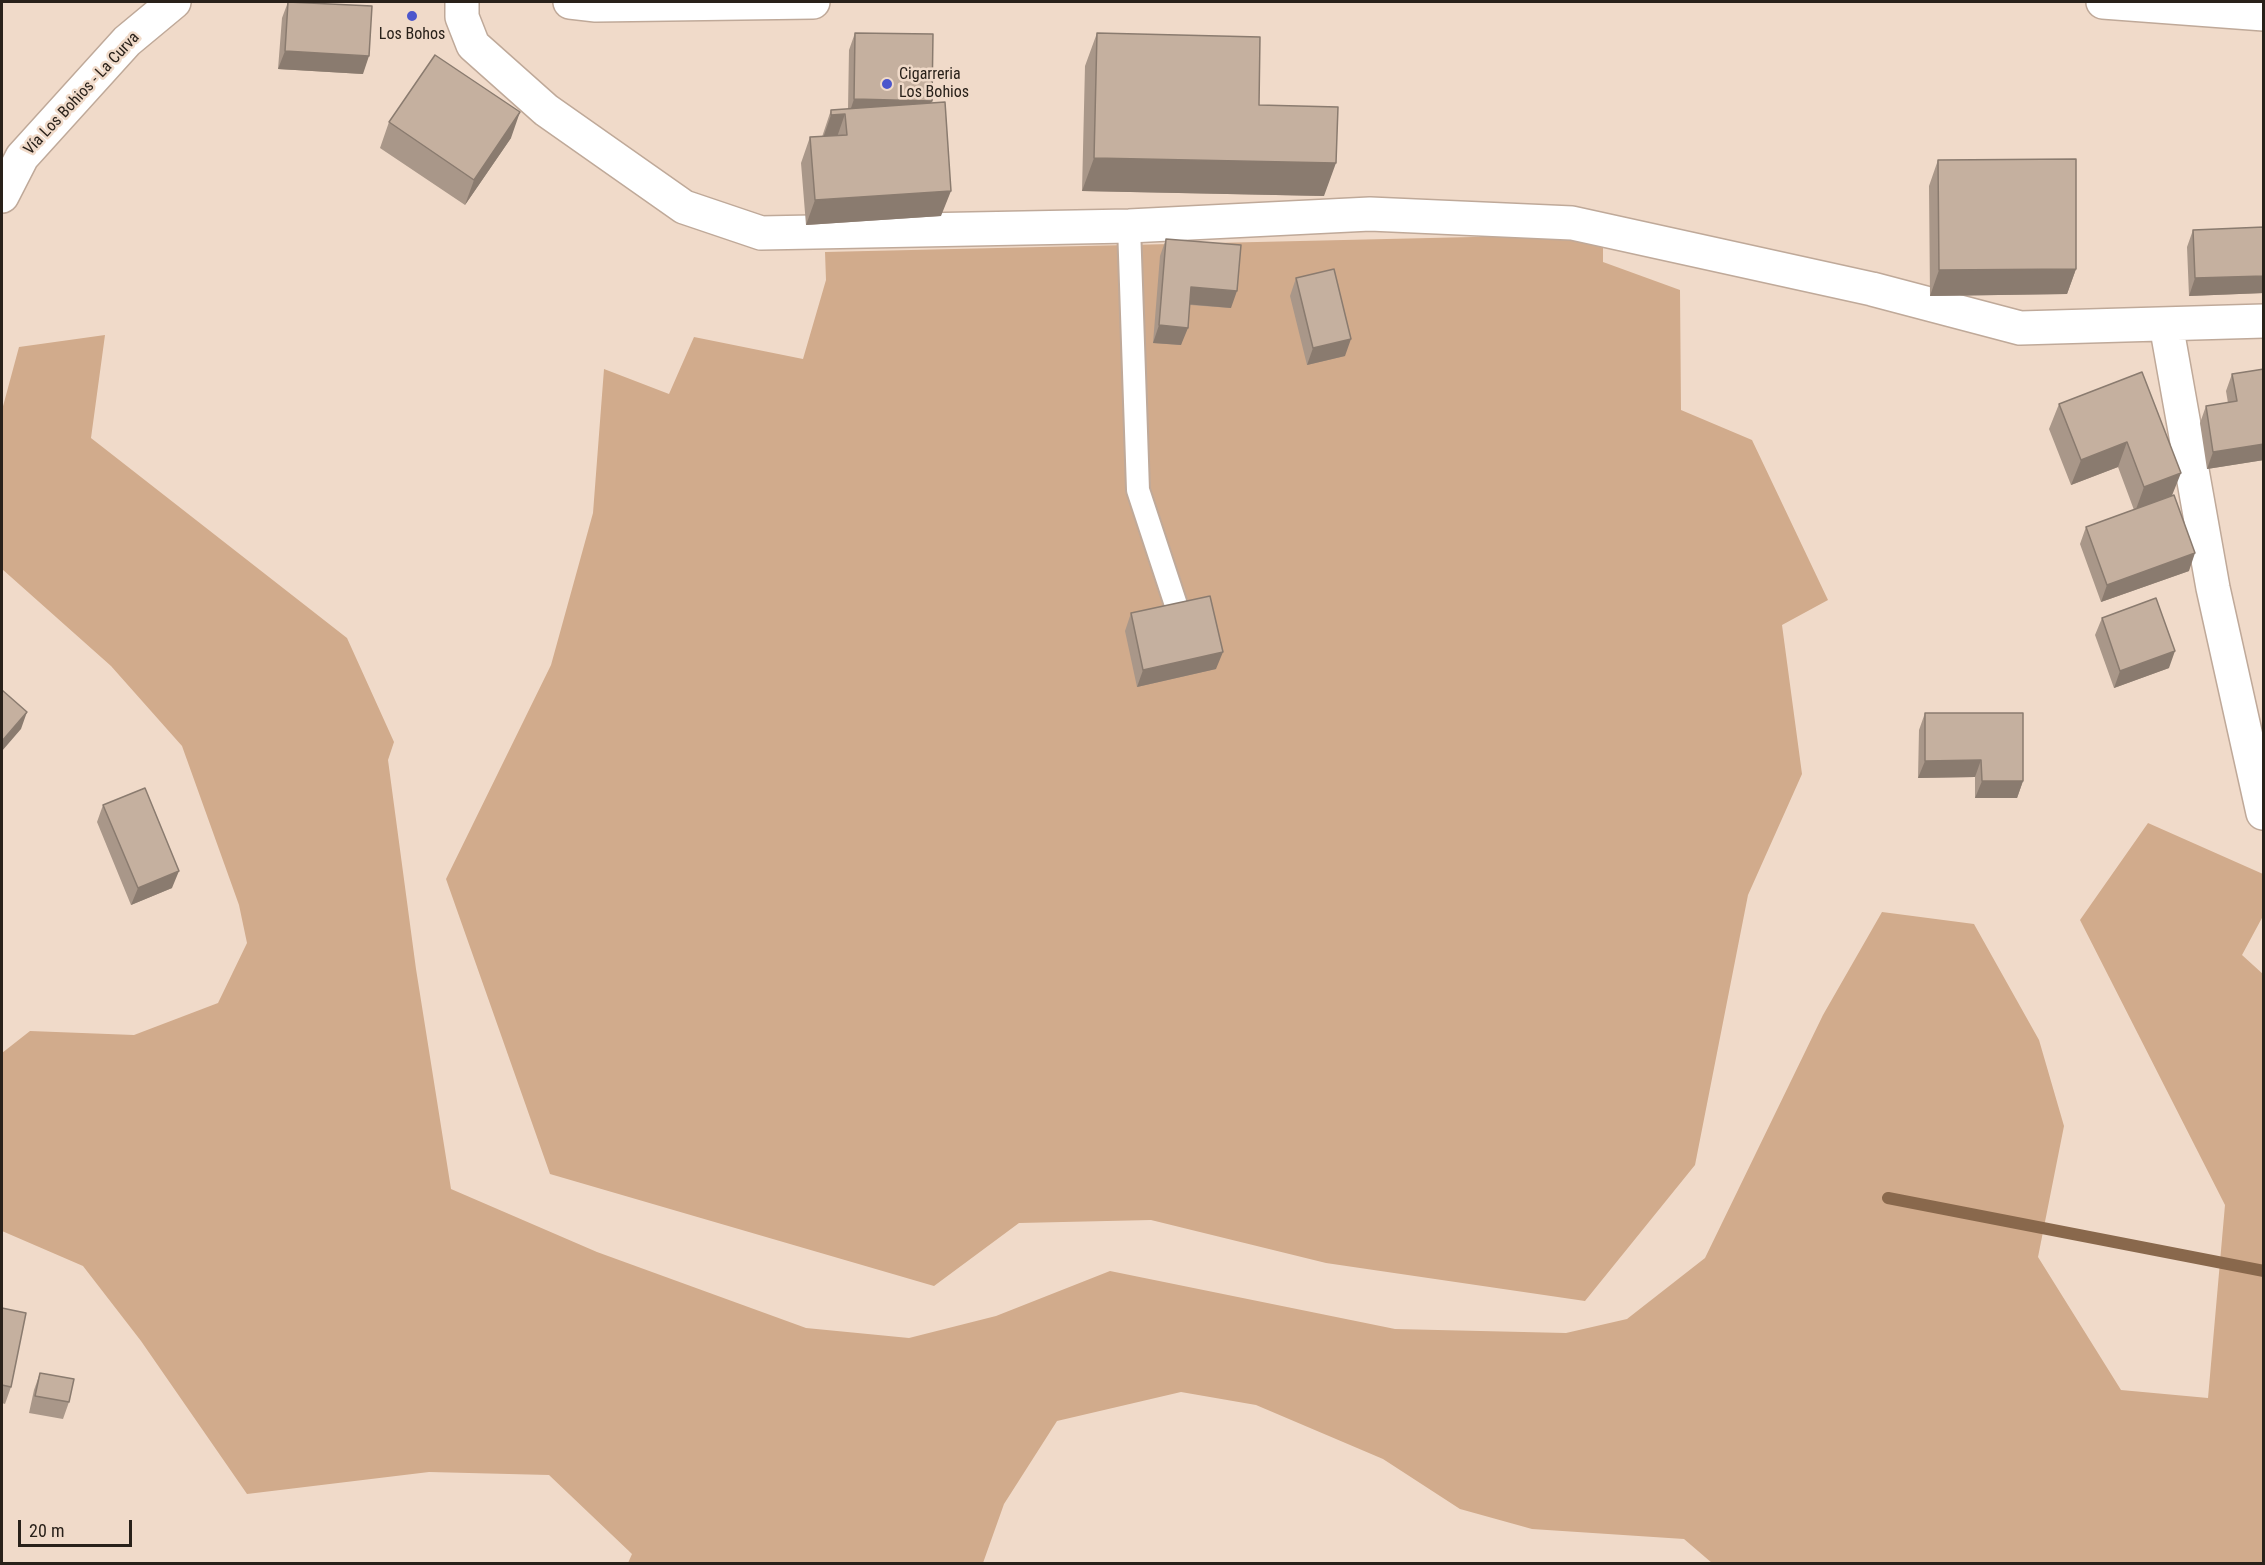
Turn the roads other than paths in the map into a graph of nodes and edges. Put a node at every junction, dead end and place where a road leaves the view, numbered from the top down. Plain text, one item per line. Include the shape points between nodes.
1 (174, 2) edge
2 (462, 2) edge
3 (570, 2) edge
4 (813, 2) edge
5 (2103, 2) edge
6 (2264, 14) edge
7 (2, 196) edge
8 (1129, 226) junction
9 (2264, 321) edge
10 (2166, 324) junction
11 (1177, 608) edge
12 (2263, 813) edge

1 - 7 street, Vía Los Bohios - La Curva via 128,42 22,157
2 - 8 street via 462,17 473,45 546,110 684,207 761,233
3 - 4 street
5 - 6 street
8 - 10 street via 1370,214 1572,223 1872,289 2020,328
8 - 11 lane via 1138,490
9 - 10 street
10 - 12 street via 2213,588

